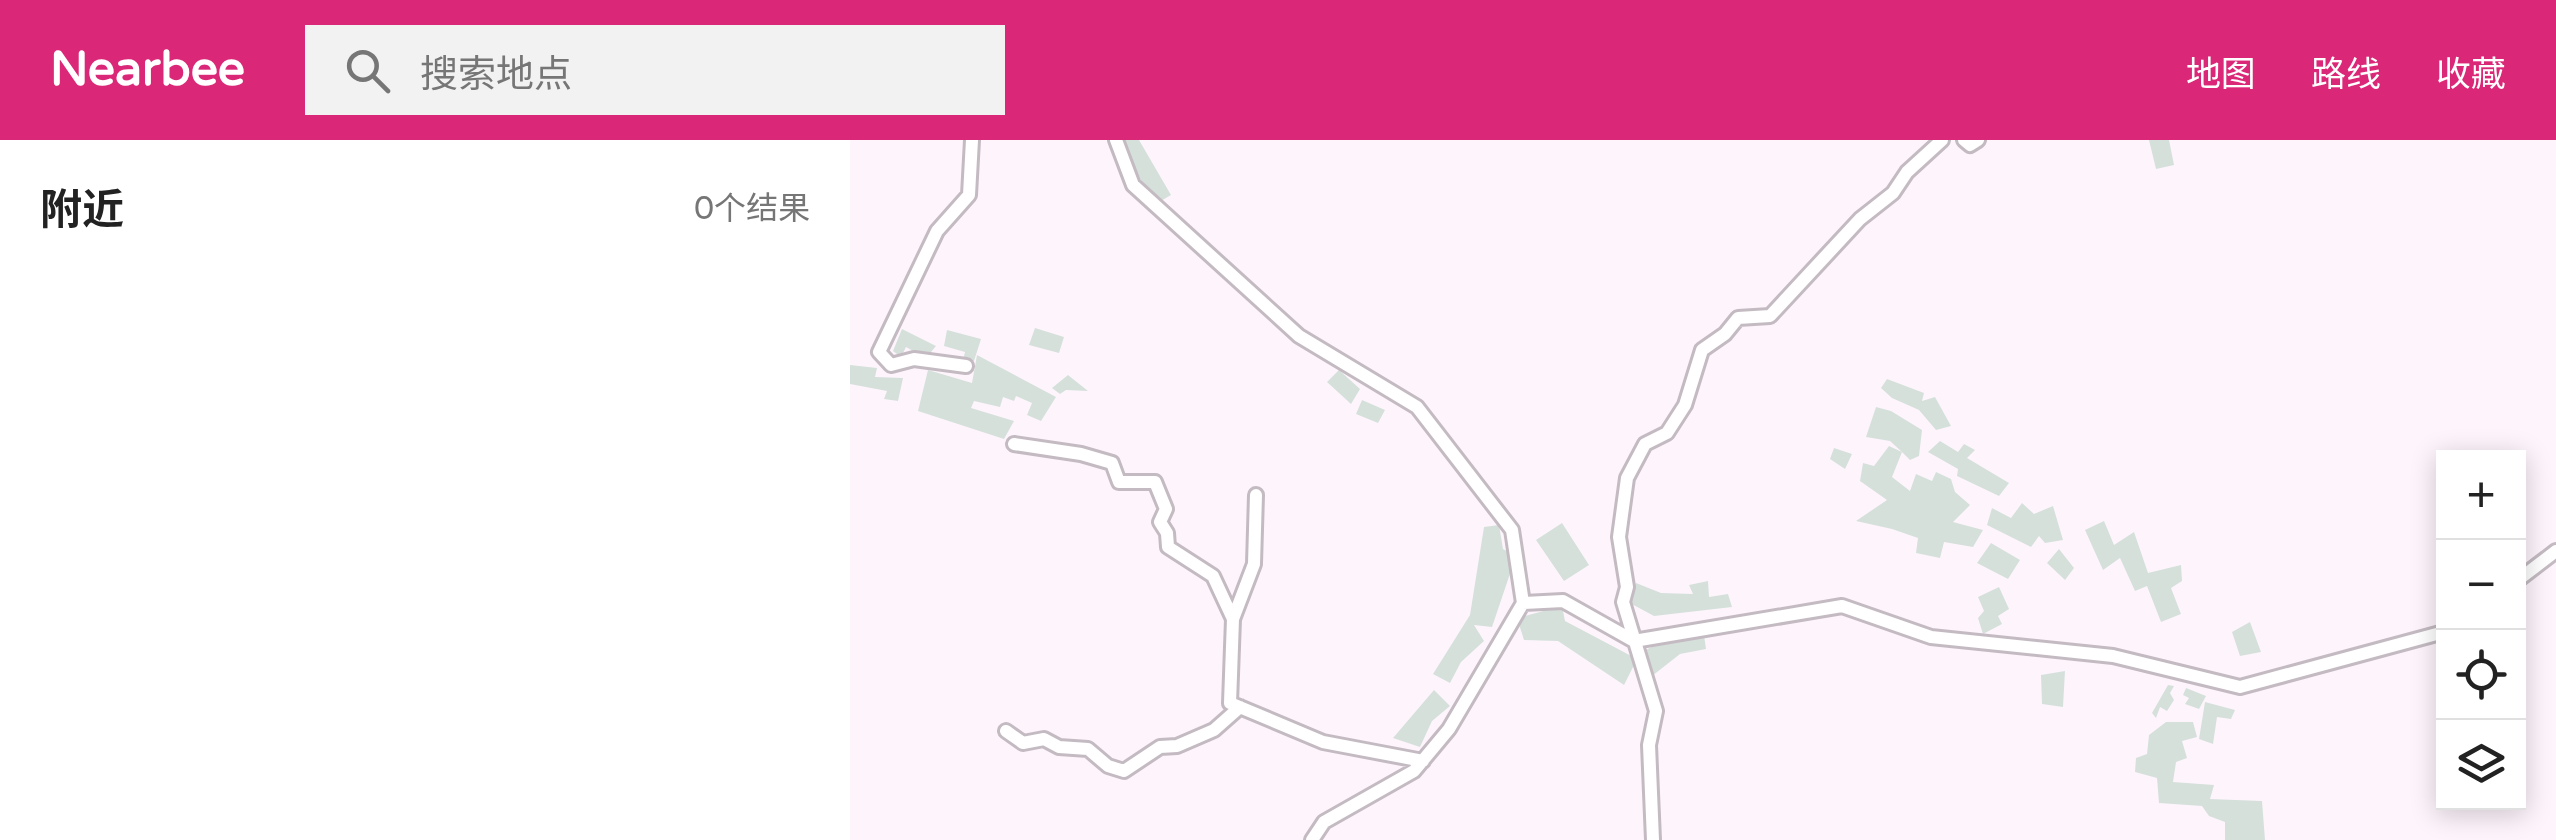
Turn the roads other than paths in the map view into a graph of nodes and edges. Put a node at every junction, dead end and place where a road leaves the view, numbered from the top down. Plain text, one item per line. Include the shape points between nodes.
1 (972, 140) edge
2 (1116, 140) edge
3 (1942, 140) edge
4 (1964, 140) edge
5 (1978, 140) edge
6 (966, 366) dead end
7 (1014, 444) dead end
8 (1256, 495) dead end
9 (2556, 552) edge
10 (2526, 574) edge
11 (1523, 603) junction
12 (1233, 618) junction
13 (2436, 634) edge
14 (1634, 640) junction
15 (1240, 707) junction
16 (1006, 731) dead end
17 (1423, 760) junction
18 (1312, 840) edge
19 (1653, 840) edge

1 - 6 street via 969,196 937,231 878,352 891,365 914,359
2 - 11 street via 1133,186 1299,336 1417,406 1512,530
3 - 14 street via 1770,316 1738,318 1702,350 1686,405 1666,433 1645,444 1626,478 1619,537 1628,587 1622,602
4 - 5 street
7 - 12 street via 1112,464 1119,482 1156,482 1168,547 1213,576
8 - 12 street via 1254,564
9 - 10 street
11 - 14 street via 1563,601
11 - 17 street via 1449,729
12 - 15 street via 1230,703
13 - 14 street via 2240,687 2113,656 1930,636 1842,606
14 - 19 street via 1656,711 1649,745
15 - 16 street via 1214,730 1160,746 1124,771 1088,749 1023,743
15 - 17 street via 1323,742
17 - 18 street via 1324,822

